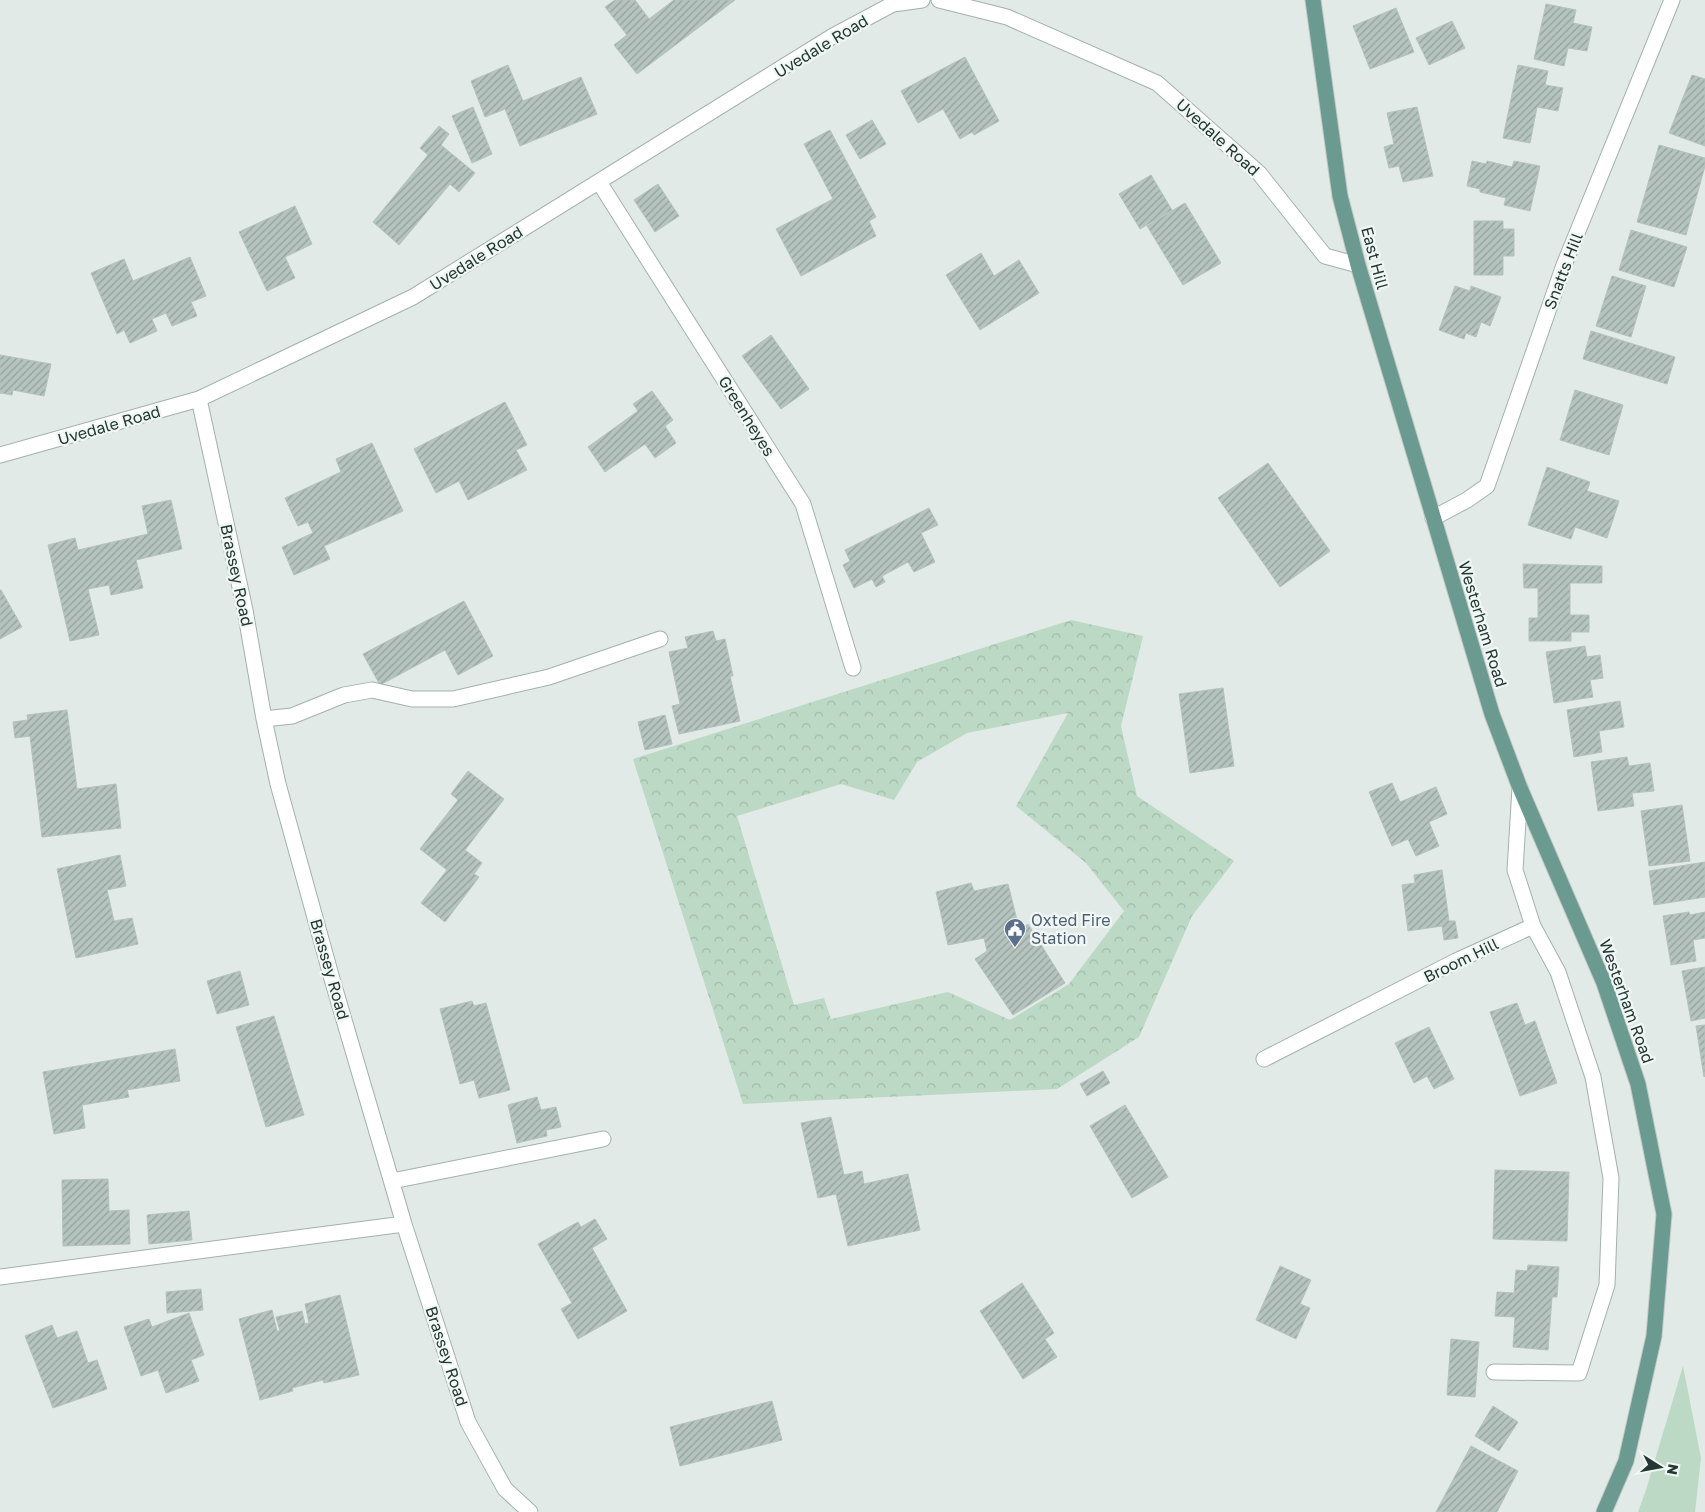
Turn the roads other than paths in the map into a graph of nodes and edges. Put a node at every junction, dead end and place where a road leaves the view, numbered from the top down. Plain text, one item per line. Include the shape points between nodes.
1 (922, 0) edge
2 (939, 0) edge
3 (1312, 0) edge
4 (1672, 0) edge
5 (599, 182) junction
6 (1358, 265) junction
7 (199, 399) junction
8 (0, 455) edge
9 (1432, 518) junction
10 (660, 639) dead end
11 (853, 668) dead end
12 (264, 719) junction
13 (1520, 788) junction
14 (1533, 926) junction
15 (1264, 1059) dead end
16 (603, 1139) dead end
17 (392, 1181) junction
18 (404, 1224) junction
19 (0, 1277) edge
20 (1494, 1372) dead end
21 (530, 1512) edge
22 (1604, 1512) edge

1 - 5 street, Uvedale Road via 893,4 833,36
2 - 6 street, Uvedale Road via 1007,17 1157,83 1259,173 1325,256
3 - 6 main road, East Hill via 1340,196
4 - 9 street, Snatts Hill via 1564,265 1487,486
5 - 7 street, Uvedale Road via 413,297
5 - 11 street, Greenheyes via 803,504
6 - 9 main road, East Hill
7 - 8 street, Uvedale Road
7 - 12 street, Brassey Road via 245,610
9 - 13 main road, Westerham Road via 1492,714
10 - 12 street via 549,677 453,699 412,699 372,690 344,695 292,716
12 - 17 street, Brassey Road via 278,784
13 - 14 street via 1515,870
13 - 22 main road, Westerham Road via 1604,983 1638,1084 1664,1214 1654,1336 1626,1461
14 - 15 street, Broom Hill via 1456,961
14 - 20 street via 1558,972 1593,1077 1611,1178 1607,1285 1579,1373
16 - 17 street
17 - 18 street, Brassey Road
18 - 19 street
18 - 21 street, Brassey Road via 468,1422 505,1489

